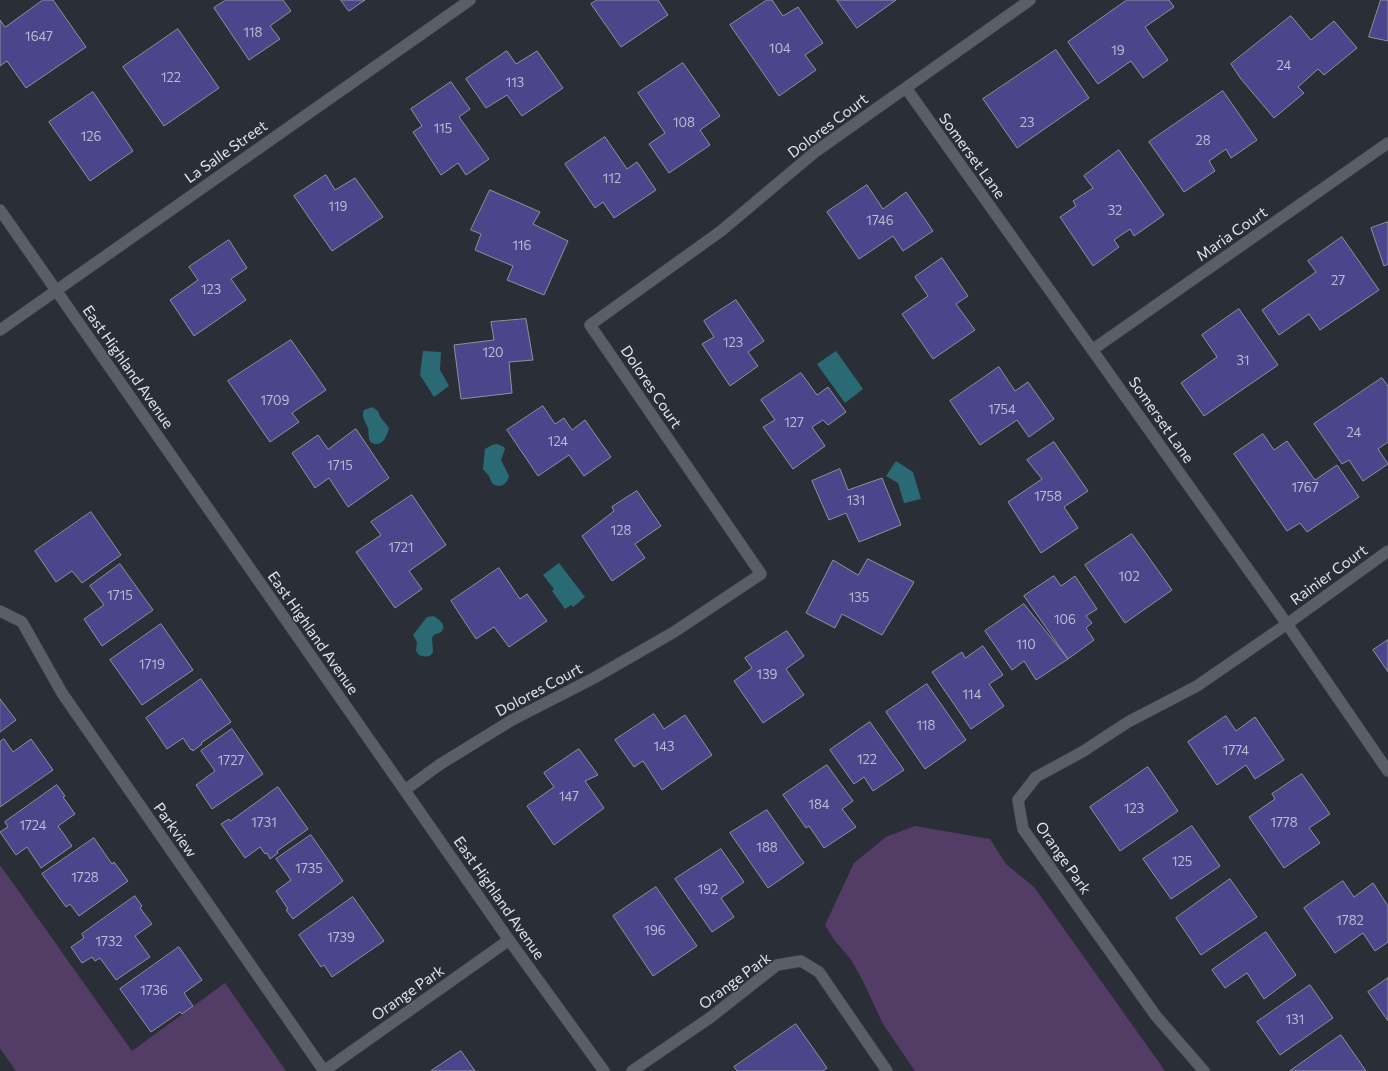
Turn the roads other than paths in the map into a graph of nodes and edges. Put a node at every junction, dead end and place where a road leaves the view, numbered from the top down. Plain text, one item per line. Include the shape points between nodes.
1 (470, 0) edge
2 (1030, 0) edge
3 (906, 88) junction
4 (1388, 143) edge
5 (0, 210) edge
6 (56, 290) junction
7 (0, 330) edge
8 (1092, 350) junction
9 (1388, 551) edge
10 (0, 611) edge
11 (1287, 624) junction
12 (1388, 771) edge
13 (405, 790) junction
14 (510, 940) junction
15 (324, 1071) edge
16 (604, 1071) edge
17 (632, 1071) edge
18 (887, 1071) edge
19 (1204, 1071) edge

1 - 6 street, La Salle Street
2 - 3 street, Dolores Court
3 - 8 street, Somerset Lane
3 - 13 street, Dolores Court via 815,152 721,231 590,325 761,574 674,632 594,678 512,720 439,765
4 - 8 street, Maria Court
5 - 6 street, East Highland Avenue
6 - 7 street, La Salle Street
6 - 13 street, East Highland Avenue
8 - 11 street, Somerset Lane
9 - 11 street, Rainier Court
10 - 15 street, Parkview via 22,622 62,693
11 - 12 street, Somerset Lane
11 - 19 street, Orange Park via 1198,686 1128,722 1082,752 1036,777 1018,800 1023,828 1156,1016
13 - 14 street, East Highland Avenue
14 - 15 street, Orange Park
14 - 16 street, East Highland Avenue
17 - 18 street, Orange Park via 711,1017 777,965 801,960 819,972

